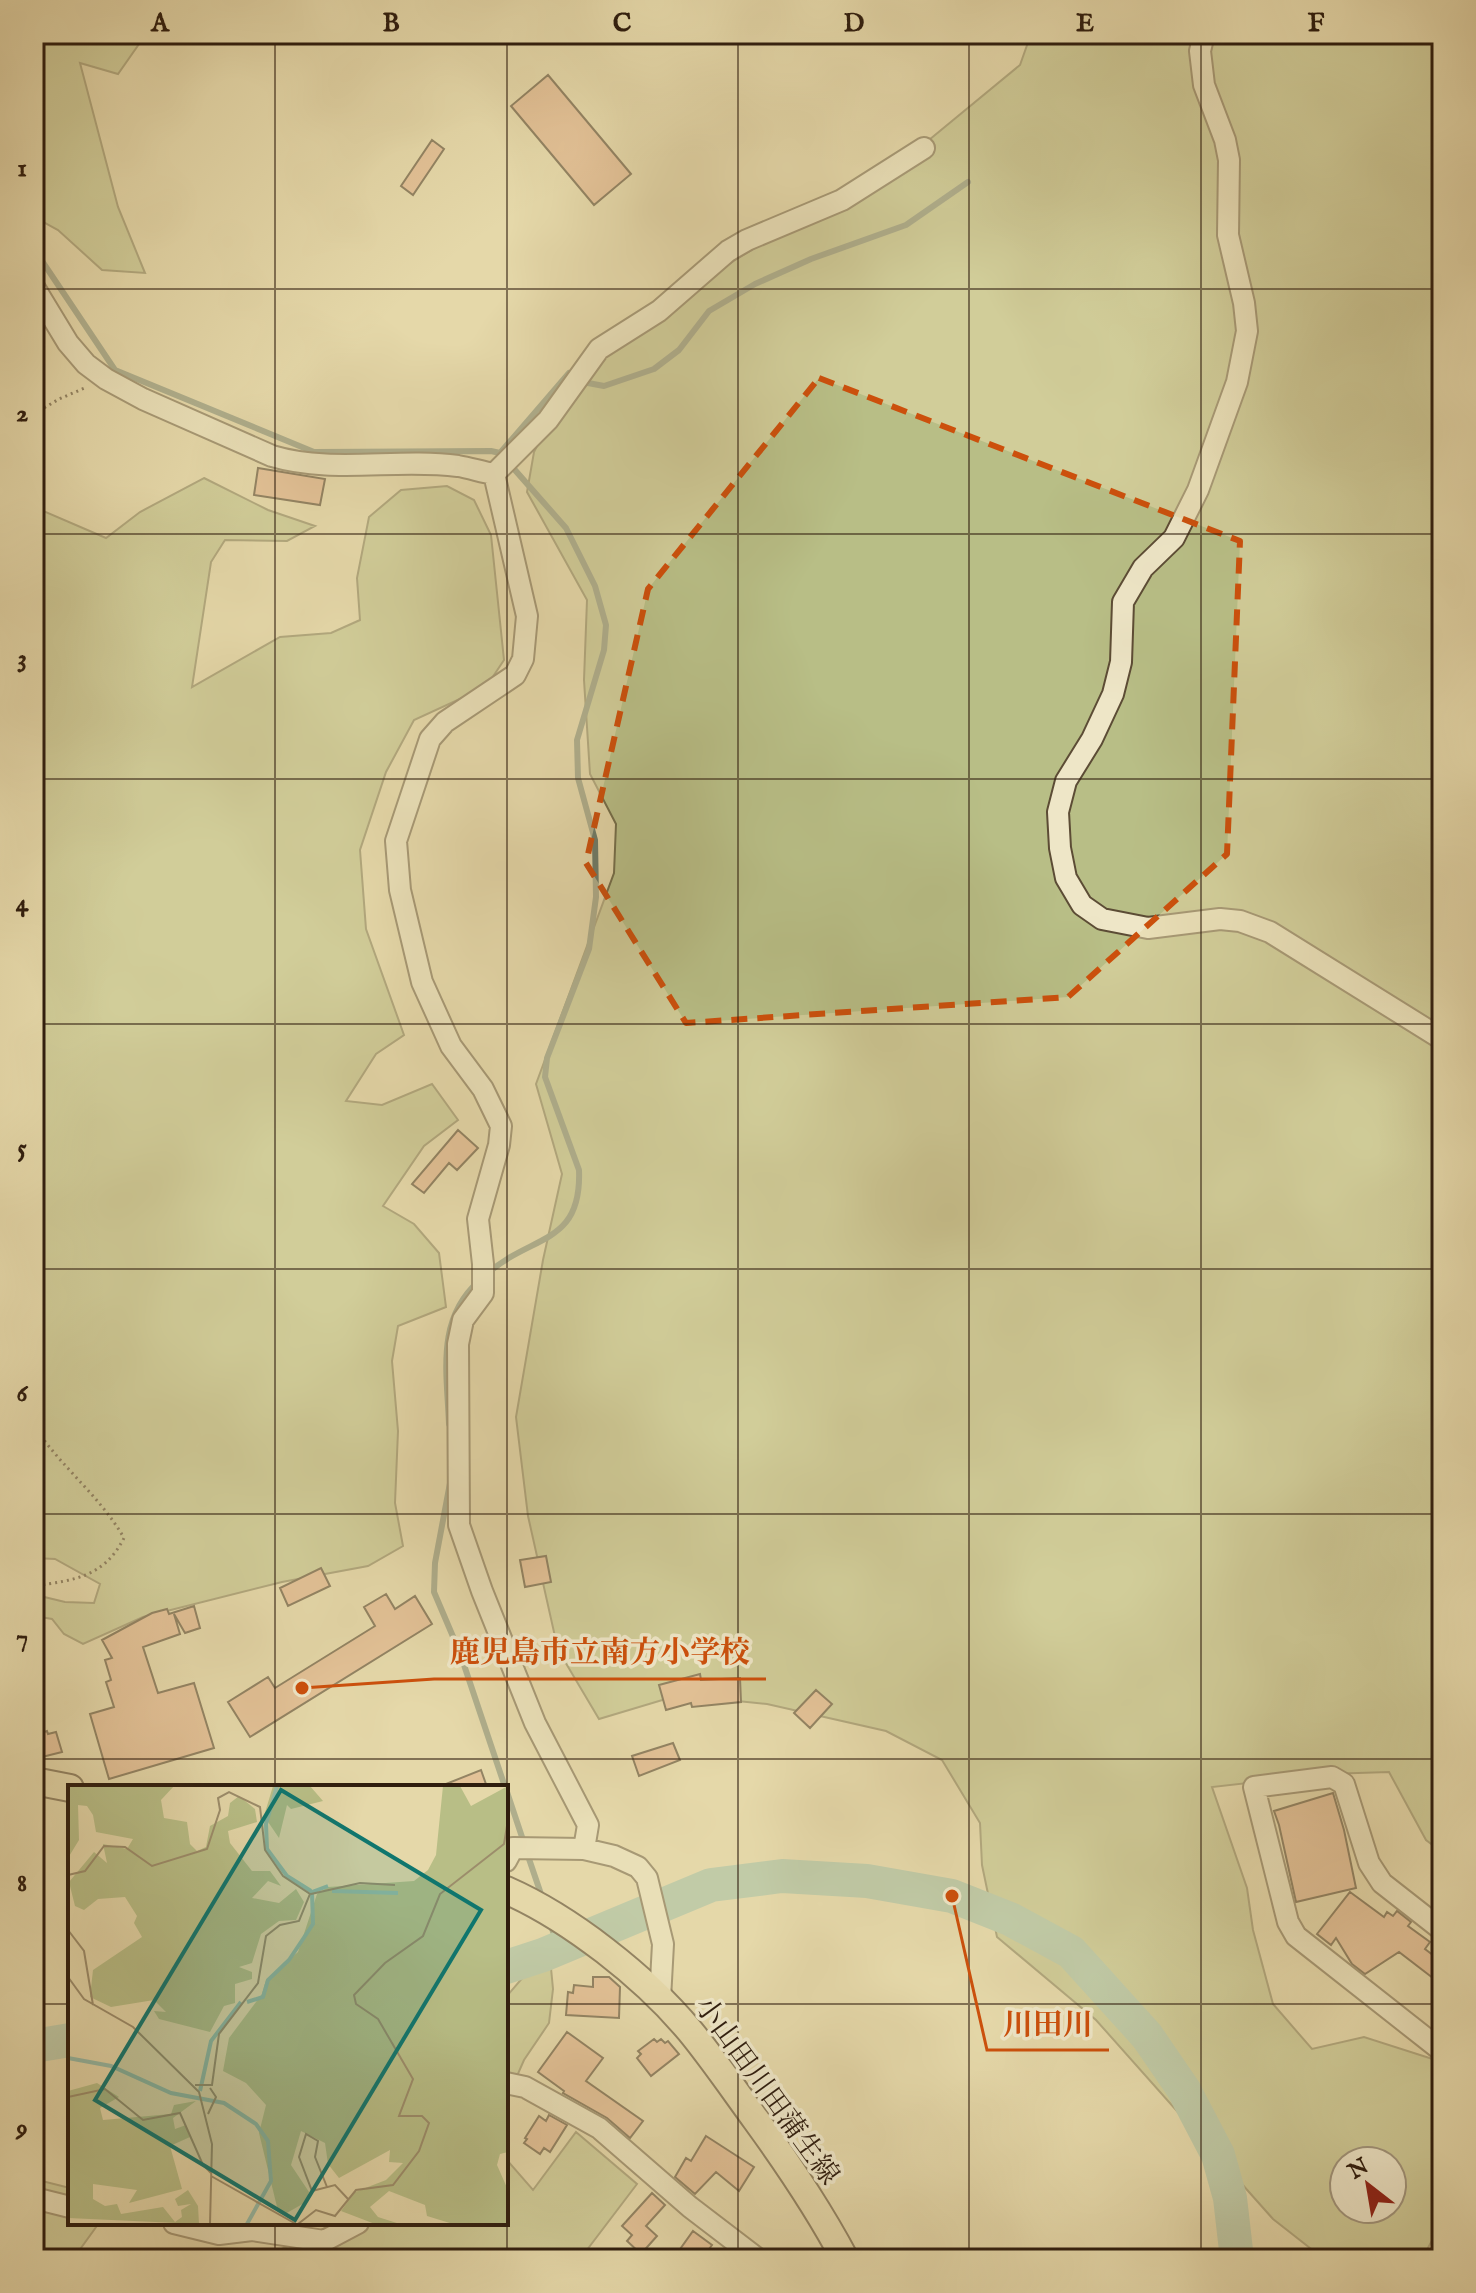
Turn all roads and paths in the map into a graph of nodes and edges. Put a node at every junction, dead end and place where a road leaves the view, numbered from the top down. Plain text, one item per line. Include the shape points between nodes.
1 (1204, 34) edge
2 (924, 148) dead end
3 (34, 287) edge
4 (106, 379) junction
5 (34, 414) edge
6 (504, 464) junction
7 (1442, 1039) edge
8 (34, 1426) edge
9 (34, 1586) edge
10 (34, 1781) edge
11 (68, 1788) edge
12 (584, 1849) junction
13 (510, 1855) edge
14 (508, 1891) edge
15 (1442, 1930) edge
16 (660, 1999) junction
17 (1442, 2051) edge
18 (508, 2083) edge
19 (34, 2198) edge
20 (68, 2206) edge
21 (182, 2225) edge
22 (354, 2225) edge
23 (758, 2259) edge
24 (845, 2259) edge

1 - 7 street via 1204,85 1229,160 1228,235 1247,331 1237,382 1198,490 1174,538 1143,568 1123,602 1121,662 1113,694 1066,781 1058,812 1066,878 1082,905 1102,919 1148,928 1220,919 1270,932
2 - 6 street via 842,200 728,251 659,311 599,349 548,420
3 - 4 street via 68,343
4 - 5 path
4 - 6 street via 293,462
6 - 12 street via 527,616 523,659 515,675 445,722 430,739 396,841 400,890 422,982 451,1046 483,1089 501,1126 478,1219 483,1293 463,1320 458,1344 459,1525 535,1723 588,1825
8 - 9 path via 124,1538 115,1556 97,1572
10 - 11 main road
12 - 13 street via 540,1848
12 - 16 street via 638,1867 647,1878 663,1944
14 - 16 main road, 小山田川田蒲生線 via 541,1906
15 - 17 street via 1382,1883 1369,1863 1344,1784 1332,1777 1254,1787 1296,1936
16 - 24 main road, 小山田川田蒲生線 via 777,2150
18 - 23 street via 525,2087 599,2128
19 - 20 street
21 - 22 street via 219,2234 252,2230 324,2241

